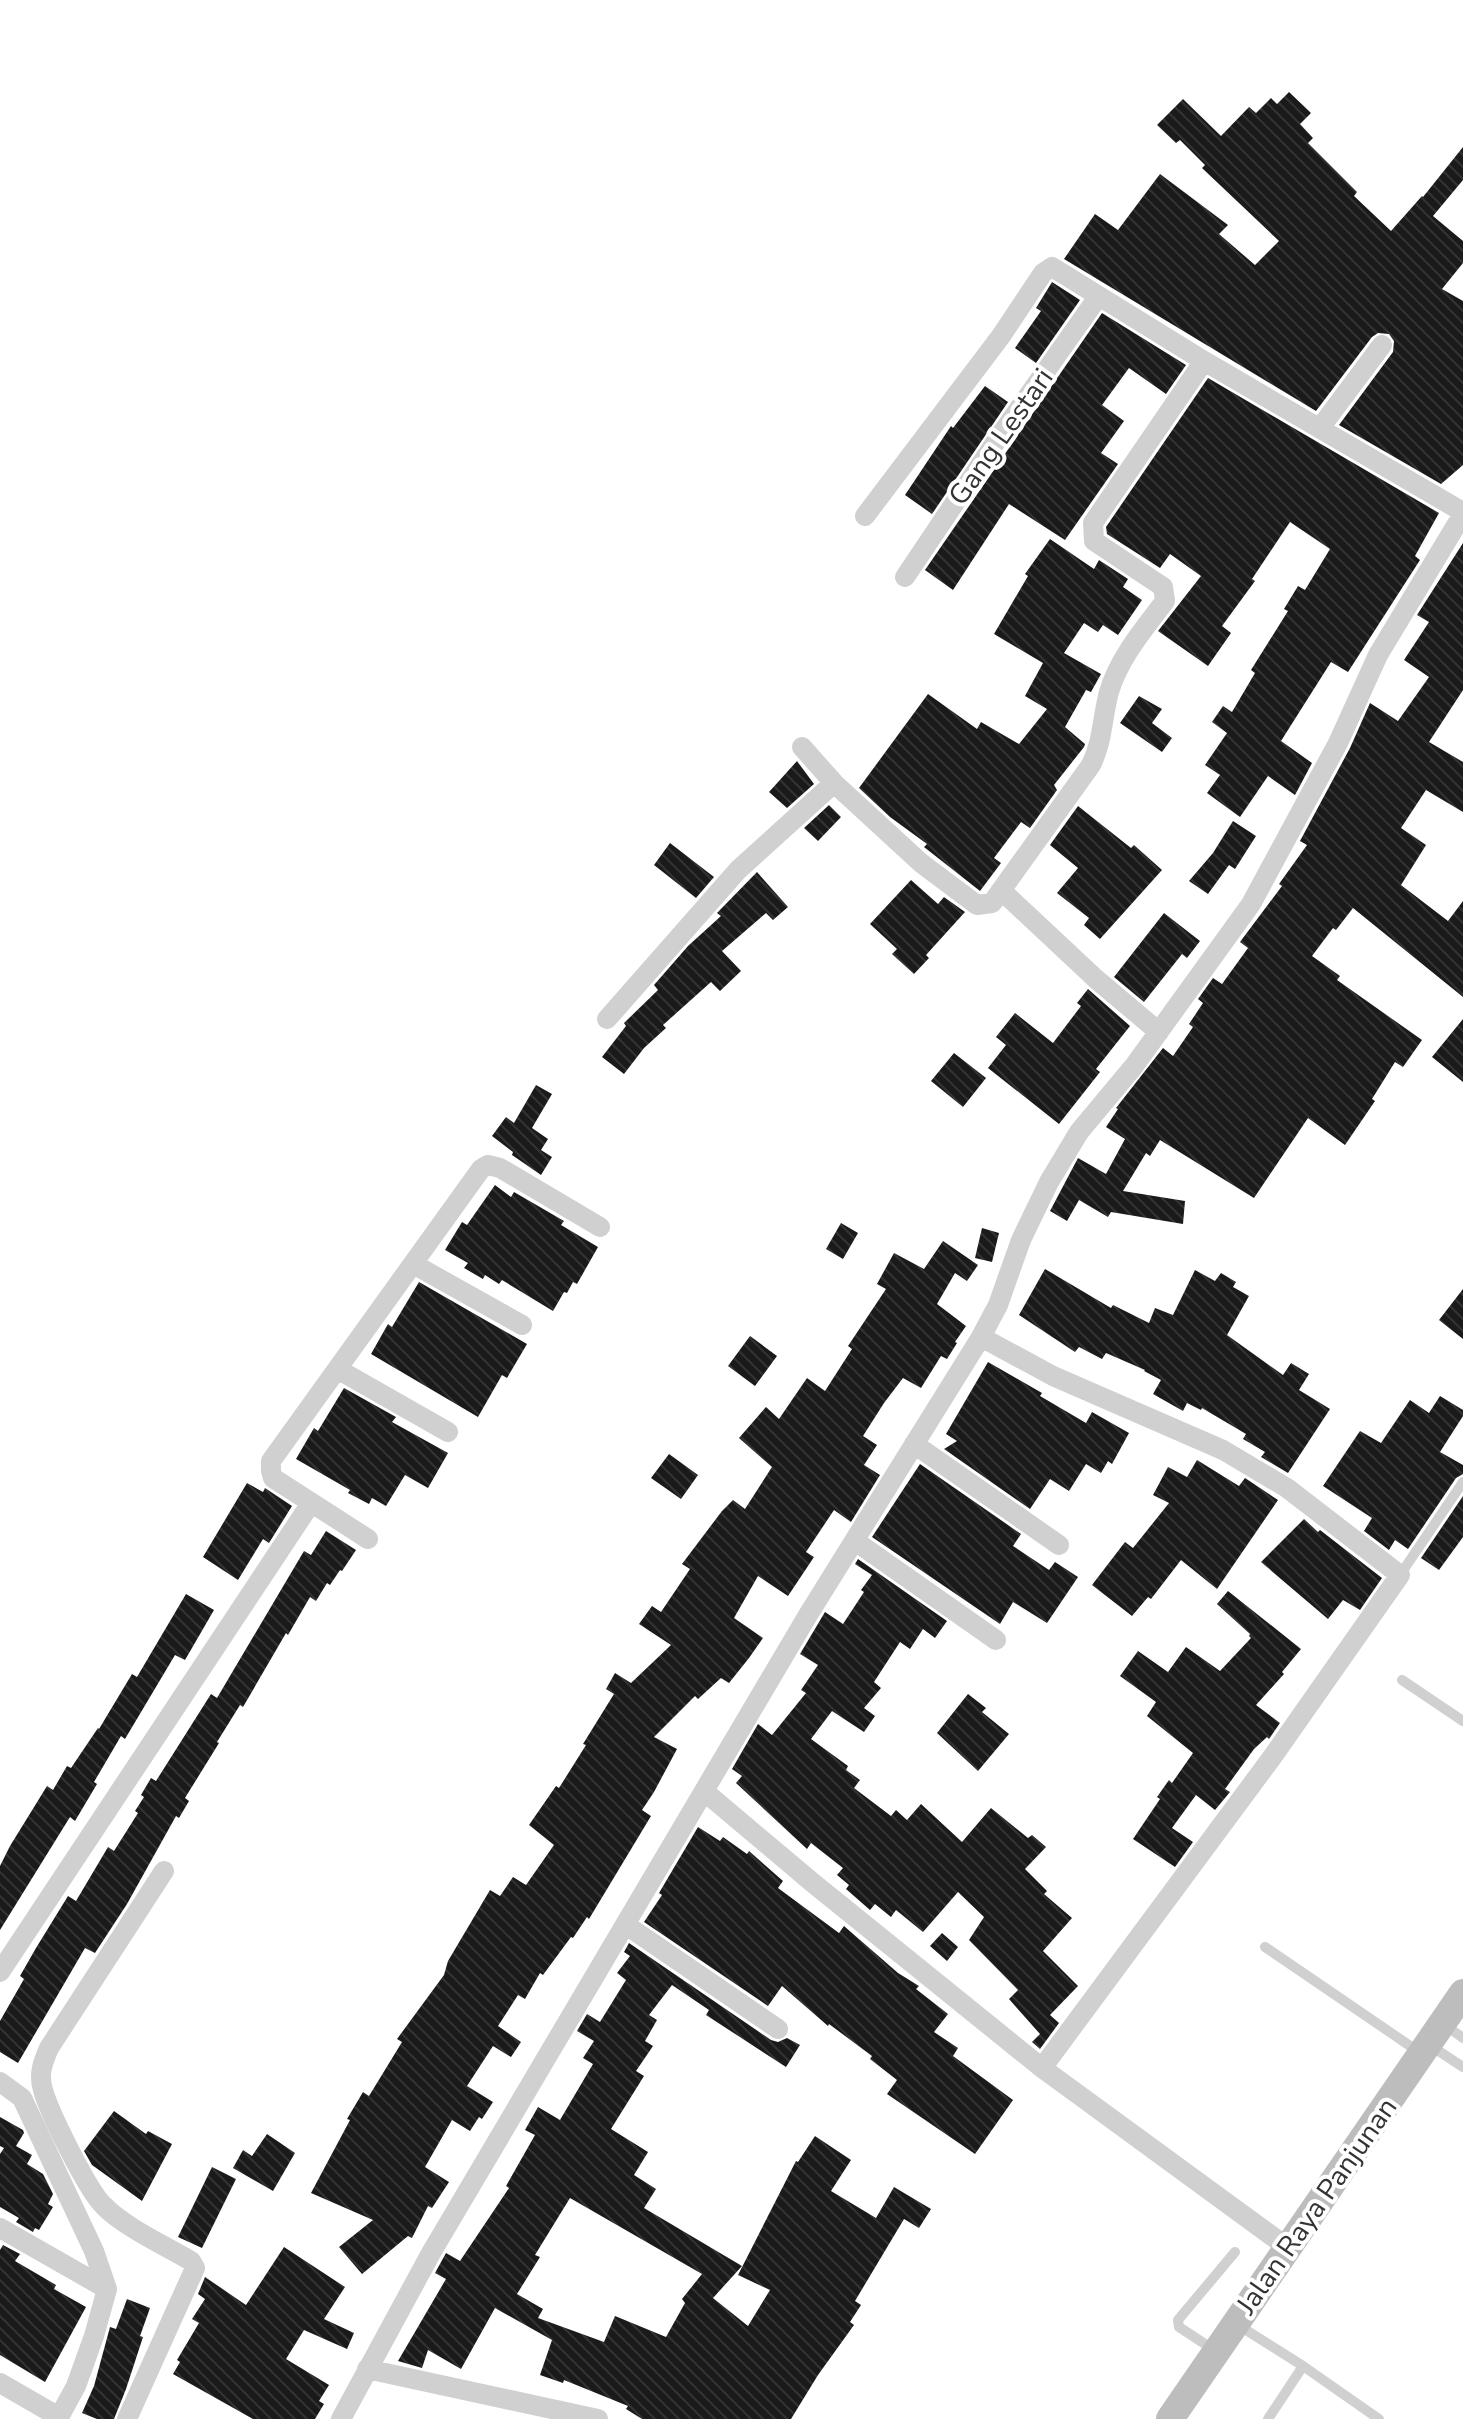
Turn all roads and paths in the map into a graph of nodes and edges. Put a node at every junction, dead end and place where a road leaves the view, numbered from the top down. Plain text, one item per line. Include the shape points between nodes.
1 (1098, 297) junction
2 (1382, 345) dead end
3 (1204, 361) junction
4 (1320, 428) junction
5 (1463, 513) edge
6 (865, 516) dead end
7 (905, 577) dead end
8 (802, 747) dead end
9 (834, 783) junction
10 (1002, 891) junction
11 (607, 1019) dead end
12 (1159, 1032) junction
13 (600, 1227) dead end
14 (415, 1265) junction
15 (522, 1325) dead end
16 (981, 1337) junction
17 (339, 1370) junction
18 (448, 1432) dead end
19 (914, 1444) junction
20 (1463, 1482) edge
21 (311, 1503) junction
22 (368, 1539) dead end
23 (855, 1541) junction
24 (1059, 1545) dead end
25 (1400, 1575) junction
26 (996, 1640) dead end
27 (1402, 1680) dead end
28 (1463, 1721) edge
29 (705, 1792) junction
30 (164, 1871) dead end
31 (626, 1925) junction
32 (1265, 1947) dead end
33 (0, 1972) edge
34 (1463, 1993) edge
35 (778, 2029) dead end
36 (1443, 2041) edge
37 (1463, 2067) edge
38 (1042, 2068) junction
39 (0, 2082) edge
40 (0, 2228) edge
41 (1287, 2247) junction
42 (1235, 2252) dead end
43 (107, 2289) junction
44 (1241, 2327) junction
45 (1216, 2352) junction
46 (1303, 2366) junction
47 (367, 2369) junction
48 (0, 2383) edge
49 (58, 2418) edge
50 (127, 2419) edge
51 (341, 2419) edge
52 (598, 2419) edge
53 (1170, 2419) edge
54 (1268, 2419) edge
55 (1379, 2419) edge

1 - 3 street
1 - 6 street via 1057,268 1047,268
1 - 7 street, Gang Lestari
2 - 4 street
3 - 4 street
3 - 10 street via 1093,523 1094,541 1163,587 1165,601 1118,667 1101,747 1091,765
4 - 5 street
5 - 12 street via 1378,655 1338,743 1251,904
8 - 9 street
9 - 10 street via 921,863 977,905 992,903
9 - 11 street via 738,870
10 - 12 street
12 - 16 street via 1079,1132 1021,1240
13 - 14 street via 488,1165
14 - 15 street
14 - 17 street
16 - 19 street
16 - 25 street via 1053,1376 1223,1450 1287,1488
17 - 18 street
17 - 21 street via 271,1461 273,1478
19 - 23 street
19 - 24 street
20 - 25 lane
21 - 22 street
21 - 33 street
23 - 26 street
23 - 29 street
25 - 38 street
27 - 28 lane
29 - 31 street
29 - 38 street
30 - 50 street via 49,2048 41,2069 42,2089 91,2190 118,2217 195,2268
31 - 35 street
31 - 47 street
32 - 36 lane
34 - 36 main road, Jalan Raya Panjunan
36 - 37 lane
36 - 41 main road, Jalan Raya Panjunan
38 - 41 street
39 - 43 street via 22,2098
40 - 43 street
41 - 44 main road, Jalan Raya Panjunan
42 - 45 lane via 1178,2320 1179,2327
43 - 49 street via 76,2386
44 - 45 main road, Jalan Raya Panjunan
44 - 46 lane
45 - 53 main road, Jalan Raya Panjunan
46 - 54 lane
46 - 55 lane
47 - 51 street
47 - 52 street
48 - 49 street

